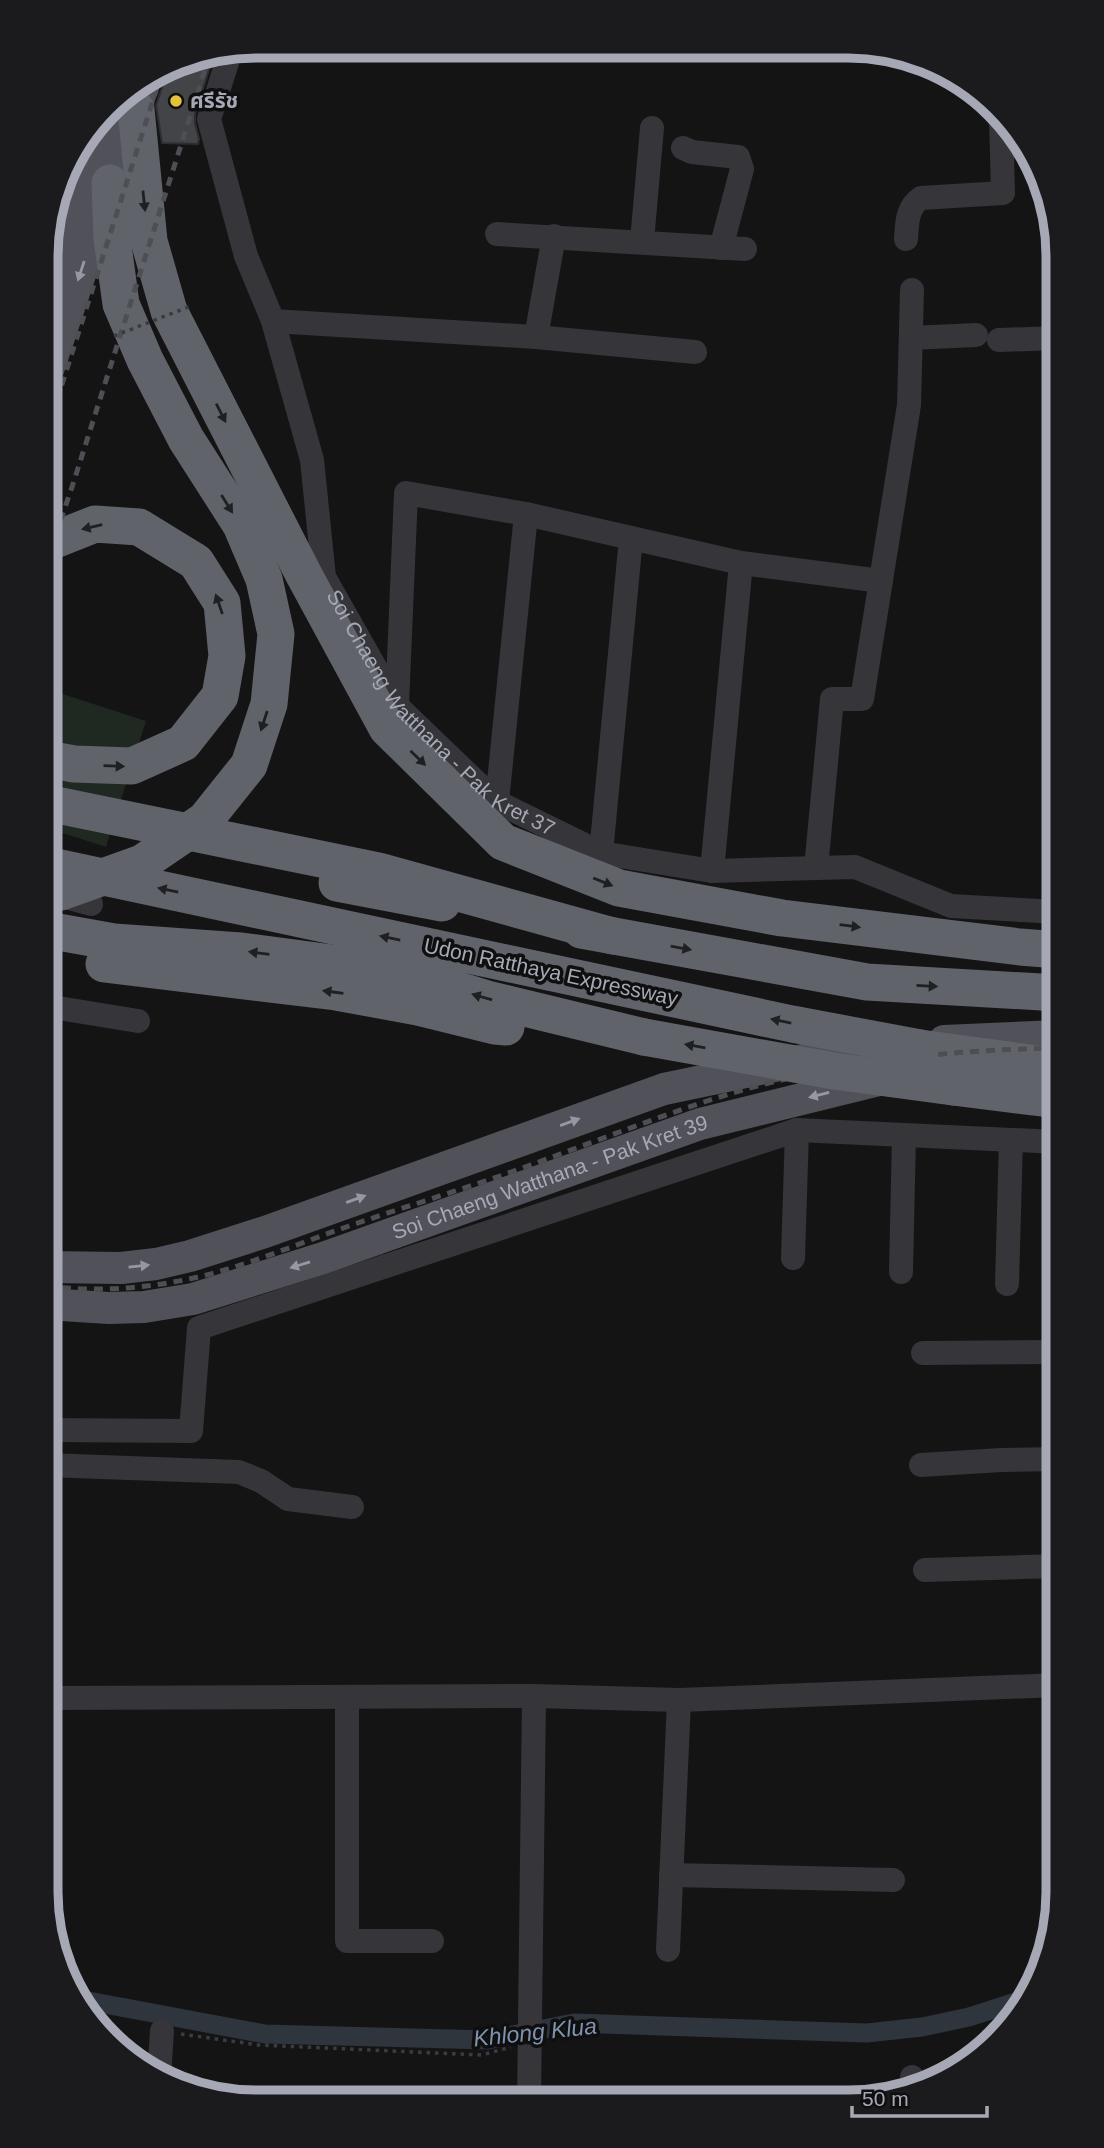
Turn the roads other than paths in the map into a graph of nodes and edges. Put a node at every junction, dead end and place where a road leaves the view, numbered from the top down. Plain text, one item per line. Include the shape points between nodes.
1 (229, 59) edge
2 (124, 108) edge
3 (123, 109) edge
4 (122, 110) edge
5 (652, 128) dead end
6 (1001, 131) edge
7 (683, 149) dead end
8 (110, 183) junction
9 (497, 234) dead end
10 (554, 236) junction
11 (906, 239) dead end
12 (642, 242) junction
13 (58, 276) edge
14 (912, 290) dead end
15 (273, 321) junction
16 (537, 337) junction
17 (911, 338) junction
18 (1046, 338) edge
19 (695, 352) dead end
20 (58, 360) edge
21 (526, 514) junction
22 (631, 538) junction
23 (58, 539) edge
24 (741, 563) junction
25 (881, 581) junction
26 (397, 706) junction
27 (58, 760) edge
28 (497, 802) junction
29 (58, 805) edge
30 (58, 826) edge
31 (601, 853) junction
32 (58, 867) edge
33 (816, 868) junction
34 (712, 871) junction
35 (58, 892) edge
36 (58, 895) edge
37 (91, 904) dead end
38 (1046, 911) edge
39 (58, 932) edge
40 (613, 936) junction
41 (1046, 949) edge
42 (58, 957) edge
43 (1046, 992) edge
44 (58, 1008) edge
45 (138, 1021) dead end
46 (1046, 1036) edge
47 (643, 1037) junction
48 (1046, 1065) edge
49 (1046, 1067) edge
50 (1046, 1098) edge
51 (797, 1130) junction
52 (904, 1135) junction
53 (1011, 1140) junction
54 (1046, 1141) edge
55 (793, 1258) dead end
56 (58, 1267) edge
57 (90, 1268) junction
58 (901, 1272) dead end
59 (1007, 1284) dead end
60 (58, 1305) edge
61 (91, 1307) junction
62 (1046, 1352) edge
63 (923, 1353) dead end
64 (58, 1430) edge
65 (1046, 1459) edge
66 (58, 1465) edge
67 (921, 1465) dead end
68 (352, 1507) dead end
69 (1046, 1566) edge
70 (925, 1570) dead end
71 (1046, 1685) edge
72 (534, 1696) junction
73 (347, 1697) junction
74 (58, 1698) edge
75 (679, 1700) junction
76 (671, 1875) junction
77 (893, 1880) dead end
78 (432, 1941) dead end
79 (668, 1950) dead end
80 (162, 2031) road end
81 (160, 2065) edge
82 (529, 2090) edge

1 - 15 street, Soi Chaeng Watthana - Pak Kret 37 via 209,119 246,256
2 -> 41 highway via 149,241 169,311 304,575 387,728 503,842 619,888 782,918
3 - 8 main road
4 - 13 main road
5 - 12 street
6 - 11 street via 1003,193 921,198 910,211
7 - 12 street via 738,157 742,169 733,248
8 -> 20 main road
8 -> 35 highway, bridge via 121,304 186,439 240,525 264,579 276,634 269,704 249,765 205,820 142,863
9 - 10 street
10 - 12 street
10 - 16 street
14 - 17 street
15 - 16 street
15 - 26 street, Soi Chaeng Watthana - Pak Kret 37 via 312,460 324,577
16 - 19 street
17 - 18 street
17 - 25 street via 909,405
21 - 22 street
21 - 26 street via 406,494
21 - 28 street
22 - 24 street
22 - 31 street
27 -> 23 highway via 132,766 183,743 220,696 227,656 222,603 196,562 139,527 95,524
24 - 25 street
24 - 34 street
25 - 33 street via 862,699 832,699
26 - 28 street, Soi Chaeng Watthana - Pak Kret 37
28 - 31 street, Soi Chaeng Watthana - Pak Kret 37
29 - 40 highway, bridge via 380,872
30 - 40 highway, bridge
31 - 34 street, Soi Chaeng Watthana - Pak Kret 37
48 -> 32 highway, Udon Ratthaya Expressway, bridge via 792,1024
33 - 34 street, Soi Chaeng Watthana - Pak Kret 37
33 - 38 street, Soi Chaeng Watthana - Pak Kret 37 via 855,867 951,906
36 - 37 street
47 -> 39 highway via 422,979 345,965 241,951 114,942
40 -> 43 highway via 867,982
47 -> 42 highway via 495,1026 335,992
44 - 45 street
57 -> 46 main road, Soi Chaeng Watthana - Pak Kret 39 via 156,1264 265,1232 664,1089 888,1043
50 -> 47 highway, bridge via 834,1071
49 -> 61 main road, Soi Chaeng Watthana - Pak Kret 39 via 909,1072 700,1124 323,1258 193,1299 144,1307
51 - 52 street
51 - 55 street
51 - 64 street via 199,1328 191,1431
52 - 53 street
52 - 58 street
53 - 54 street
53 - 59 street
56 - 57 main road, Soi Chaeng Watthana - Pak Kret 39
57 - 61 street
60 - 61 main road, Soi Chaeng Watthana - Pak Kret 39
62 - 63 street
65 - 67 street
66 - 68 street via 239,1472 288,1499
69 - 70 street
71 - 75 street
72 - 73 street
72 - 75 street
72 - 82 street
73 - 74 street
73 - 78 street via 346,1941
75 - 76 street
76 - 77 street
76 - 79 street
80 - 81 street

